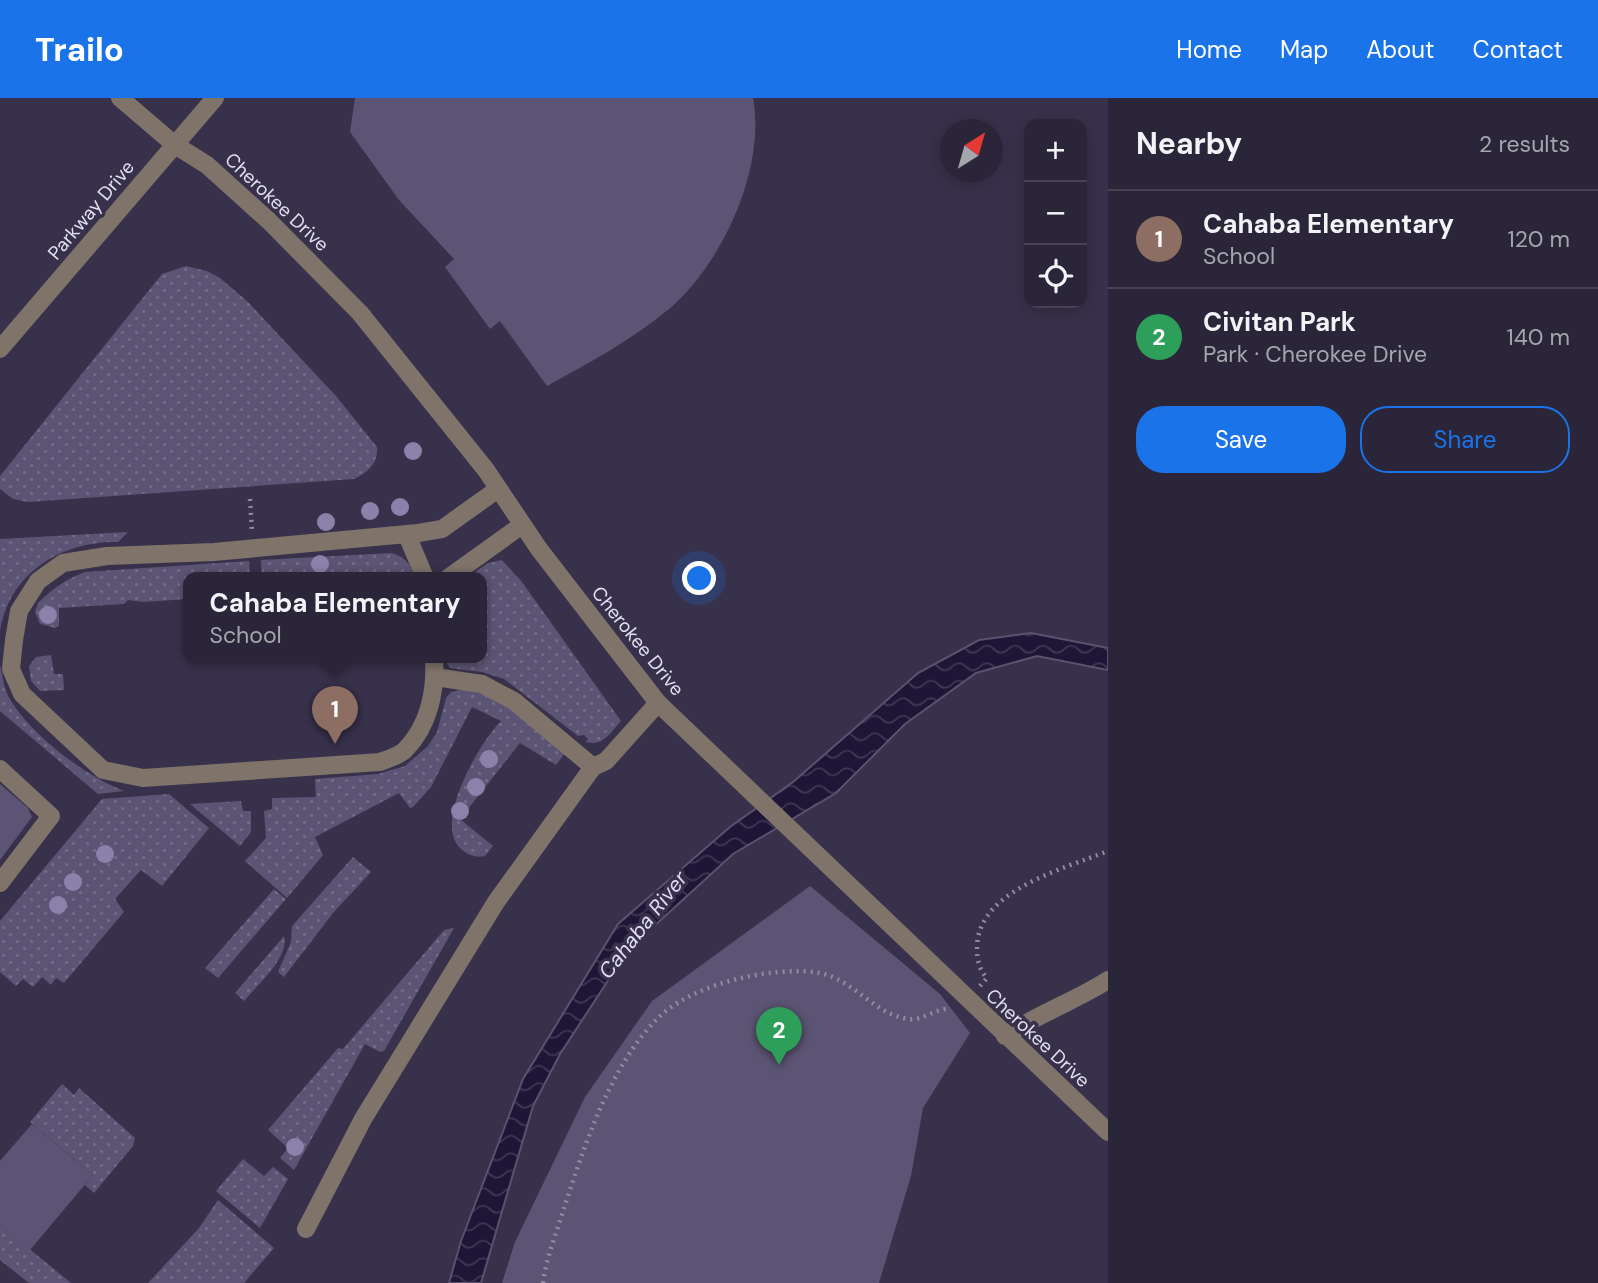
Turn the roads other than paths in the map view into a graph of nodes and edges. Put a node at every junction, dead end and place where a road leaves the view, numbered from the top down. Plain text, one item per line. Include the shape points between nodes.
1 (120, 98) edge
2 (215, 98) edge
3 (175, 145) junction
4 (0, 349) edge
5 (498, 489) junction
6 (522, 525) junction
7 (407, 535) junction
8 (422, 572) edge
9 (456, 572) edge
10 (434, 663) edge
11 (435, 677) junction
12 (658, 703) junction
13 (589, 763) junction
14 (0, 769) edge
15 (0, 883) edge
16 (1108, 980) edge
17 (1005, 1036) junction
18 (1108, 1132) edge
19 (306, 1229) dead end

1 - 3 street, Cherokee Drive
2 - 3 street, Parkway Drive
3 - 4 street, Parkway Drive
3 - 5 street, Cherokee Drive via 207,165 269,221 360,313
5 - 6 street, Cherokee Drive
5 - 7 street via 442,529
6 - 9 street
6 - 12 street, Cherokee Drive
7 - 8 street
7 - 11 street via 63,563 38,581 19,611 11,668 22,694 103,770 143,778 380,762 403,752 422,726
10 - 11 street
11 - 13 street via 482,684 514,701
12 - 13 street via 606,761
12 - 17 street, Cherokee Drive
13 - 19 street via 496,902 363,1119
14 - 15 street via 51,816
16 - 17 street
17 - 18 street, Cherokee Drive

